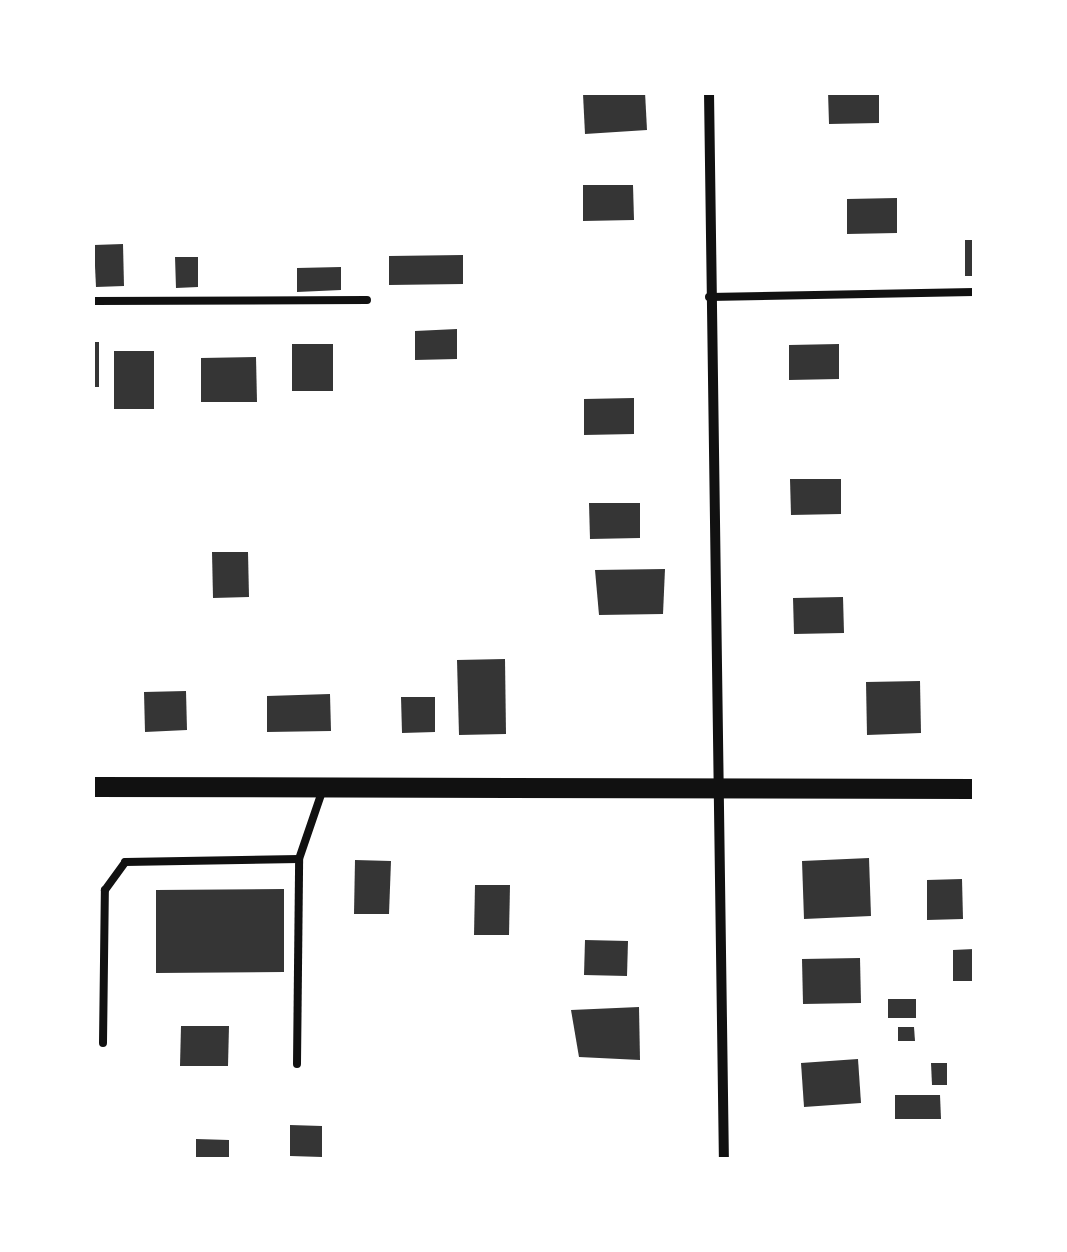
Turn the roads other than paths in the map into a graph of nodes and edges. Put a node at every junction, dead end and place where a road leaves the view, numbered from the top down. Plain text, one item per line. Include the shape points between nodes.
1 (709, 92) edge
2 (974, 292) edge
3 (709, 297) junction
4 (367, 300) dead end
5 (92, 301) edge
6 (324, 787) junction
7 (92, 788) edge
8 (720, 789) junction
9 (974, 789) edge
10 (299, 859) junction
11 (103, 1043) dead end
12 (297, 1064) dead end
13 (724, 1160) edge

1 - 3 street
2 - 3 lane
3 - 8 street
4 - 5 lane
6 - 7 main road
6 - 8 main road
6 - 10 lane
8 - 9 main road
8 - 13 street
10 - 11 lane via 126,862 105,890
10 - 12 lane

